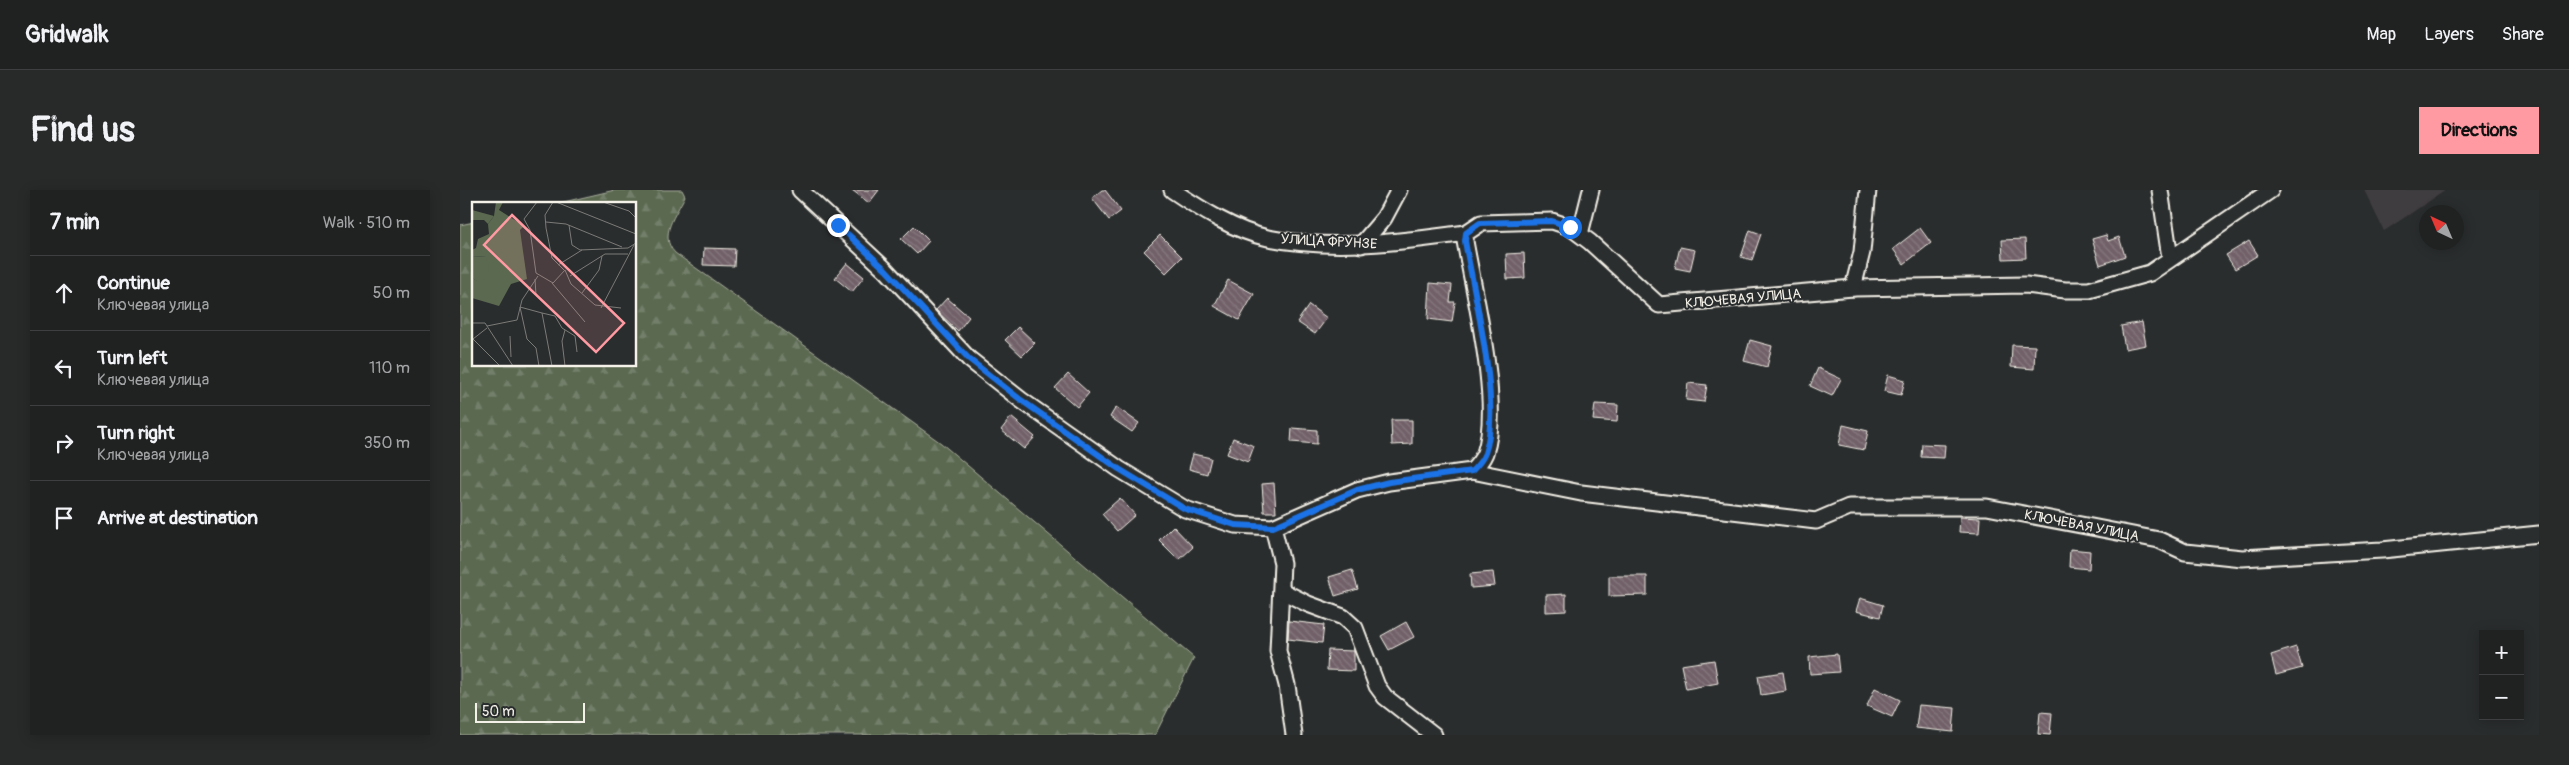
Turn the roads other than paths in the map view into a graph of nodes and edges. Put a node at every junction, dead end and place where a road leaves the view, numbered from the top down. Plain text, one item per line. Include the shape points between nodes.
1 (800, 190) edge
2 (1172, 190) edge
3 (1399, 190) edge
4 (1590, 190) edge
5 (1868, 190) edge
6 (2160, 190) edge
7 (2271, 190) edge
8 (1466, 233) junction
9 (1580, 234) junction
10 (1360, 245) junction
11 (2170, 258) junction
12 (1853, 288) junction
13 (1472, 471) junction
14 (1273, 527) junction
15 (2539, 534) edge
16 (1282, 591) junction
17 (1294, 735) edge
18 (1434, 735) edge

1 - 14 street, КЛЮЧЕВАЯ УЛИЦА via 886,270 969,359 1073,437 1185,509 1235,525
2 - 10 street, УЛИЦА ФРУНЗЕ via 1193,204 1267,238
3 - 10 street via 1384,218
4 - 9 street
5 - 12 street via 1862,252
6 - 11 street
7 - 11 street, КЛЮЧЕВАЯ УЛИЦА
8 - 9 street, КЛЮЧЕВАЯ УЛИЦА via 1480,223 1552,221
8 - 10 street, УЛИЦА ФРУНЗЕ
8 - 13 street via 1491,418 1485,453
9 - 12 street, КЛЮЧЕВАЯ УЛИЦА via 1659,305
11 - 12 street, КЛЮЧЕВАЯ УЛИЦА via 2150,273 2089,290 2026,285
13 - 14 street, КЛЮЧЕВАЯ УЛИЦА via 1389,482 1357,490
13 - 15 street, КЛЮЧЕВАЯ УЛИЦА via 1581,493 1816,521 1849,507 1987,507 2159,540 2185,552 2242,558 2382,550
14 - 16 street via 1282,563
16 - 17 street via 1278,650
16 - 18 street via 1343,616 1355,628 1377,686 1385,697

